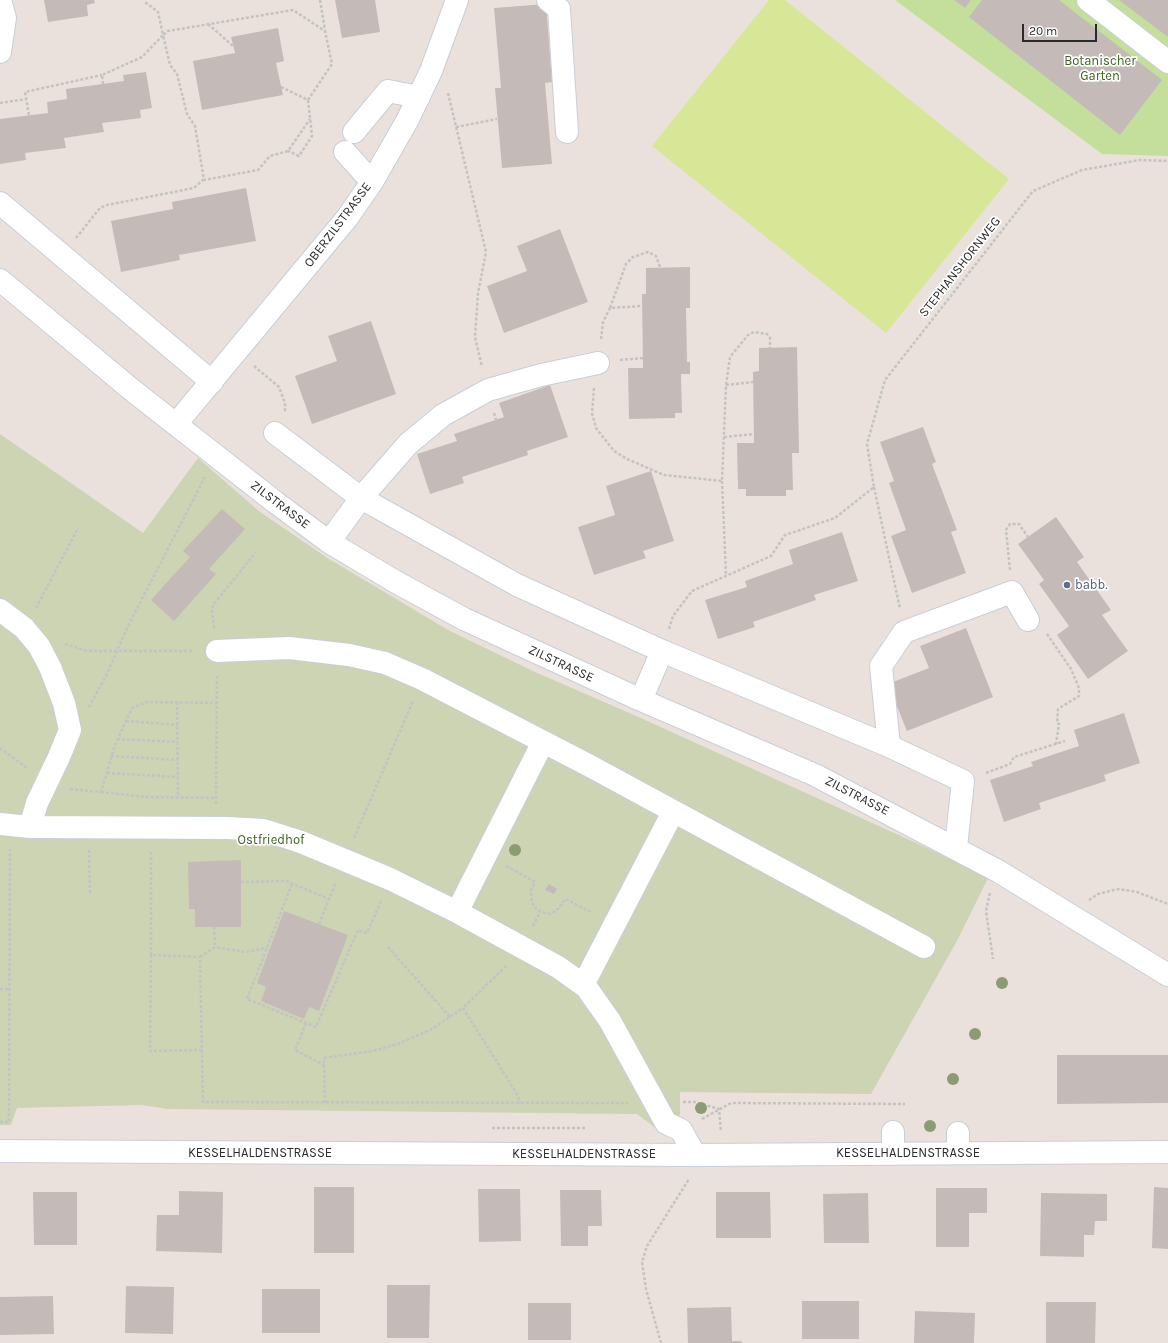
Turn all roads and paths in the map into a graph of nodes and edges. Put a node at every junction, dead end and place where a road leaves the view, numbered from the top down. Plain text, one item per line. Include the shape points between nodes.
1 (0, 0) edge
2 (320, 0) edge
3 (457, 0) edge
4 (548, 0) edge
5 (1088, 0) edge
6 (145, 2) dead end
7 (208, 24) junction
8 (325, 31) junction
9 (163, 35) junction
10 (233, 46) dead end
11 (0, 52) edge
12 (1168, 62) edge
13 (102, 75) junction
14 (103, 84) dead end
15 (281, 87) dead end
16 (447, 91) dead end
17 (419, 97) junction
18 (27, 98) junction
19 (308, 100) junction
20 (0, 103) edge
21 (29, 115) dead end
22 (310, 119) junction
23 (497, 119) dead end
24 (456, 127) junction
25 (354, 132) dead end
26 (567, 132) dead end
27 (288, 151) junction
28 (345, 152) dead end
29 (1168, 161) edge
30 (204, 179) junction
31 (372, 182) junction
32 (0, 203) edge
33 (62, 255) junction
34 (660, 267) dead end
35 (0, 280) edge
36 (642, 306) dead end
37 (610, 308) junction
38 (770, 348) dead end
39 (236, 352) junction
40 (598, 363) junction
41 (212, 382) junction
42 (753, 382) dead end
43 (726, 385) junction
44 (488, 390) junction
45 (176, 424) junction
46 (275, 433) joint
47 (754, 434) dead end
48 (724, 437) junction
49 (208, 472) dead end
50 (722, 482) junction
51 (874, 486) junction
52 (361, 498) junction
53 (78, 528) dead end
54 (1028, 537) dead end
55 (330, 542) junction
56 (256, 552) dead end
57 (726, 576) junction
58 (1012, 592) junction
59 (0, 610) edge
60 (1028, 620) joint
61 (24, 628) junction
62 (904, 632) junction
63 (61, 642) dead end
64 (117, 651) junction
65 (217, 651) junction
66 (662, 651) junction
67 (422, 679) junction
68 (641, 700) junction
69 (177, 702) junction
70 (217, 703) junction
71 (126, 721) junction
72 (178, 725) junction
73 (70, 730) junction
74 (117, 739) junction
75 (1065, 741) dead end
76 (178, 742) junction
77 (544, 742) junction
78 (1056, 744) junction
79 (889, 746) junction
80 (0, 748) edge
81 (111, 756) junction
82 (178, 760) junction
83 (107, 774) junction
84 (179, 777) junction
85 (962, 781) junction
86 (47, 783) junction
87 (101, 792) junction
88 (178, 797) junction
89 (216, 798) junction
90 (216, 807) dead end
91 (673, 812) junction
92 (0, 824) edge
93 (30, 827) junction
94 (89, 828) junction
95 (151, 829) junction
96 (5, 846) dead end
97 (956, 847) junction
98 (349, 851) junction
99 (529, 878) dead end
100 (390, 879) junction
101 (241, 882) dead end
102 (292, 884) junction
103 (992, 888) dead end
104 (90, 895) dead end
105 (329, 899) junction
106 (1084, 903) dead end
107 (1168, 904) edge
108 (457, 912) junction
109 (540, 912) junction
110 (535, 922) dead end
111 (319, 924) dead end
112 (615, 924) junction
113 (214, 926) dead end
114 (215, 947) junction
115 (388, 947) dead end
116 (924, 947) dead end
117 (267, 948) junction
118 (522, 948) junction
119 (151, 954) junction
120 (200, 957) junction
121 (993, 959) dead end
122 (1168, 975) edge
123 (584, 985) junction
124 (0, 989) edge
125 (10, 989) junction
126 (463, 1008) junction
127 (450, 1017) junction
128 (306, 1023) junction
129 (203, 1050) junction
130 (324, 1066) junction
131 (325, 1103) junction
132 (520, 1103) junction
133 (656, 1103) junction
134 (905, 1104) dead end
135 (719, 1109) junction
136 (0, 1122) edge
137 (681, 1130) junction
138 (721, 1139) dead end
139 (0, 1151) edge
140 (1168, 1152) edge
141 (695, 1155) junction
142 (690, 1176) dead end
143 (662, 1343) edge

1 - 11 street via 5,18
2 - 8 path
3 - 17 street, OBERZILSTRASSE
4 - 26 street via 559,9
5 - 12 street
6 - 9 path via 158,12
7 - 8 path via 293,10
7 - 9 path via 168,31
7 - 10 path
8 - 19 path via 332,64
9 - 13 path via 142,57
9 - 30 path via 170,65 177,74 186,114 195,126
13 - 14 path
13 - 18 path via 26,92
15 - 19 path
16 - 24 path
17 - 25 street via 388,91
17 - 31 street, OBERZILSTRASSE
18 - 20 path
18 - 21 path
19 - 22 path
22 - 27 path
22 - 27 path via 312,136 299,156
23 - 24 path
24 - 44 path via 486,252 478,293 475,337
27 - 30 path via 270,156 258,170
28 - 31 street
29 - 51 path, STEPHANSHORNWEG via 1140,160 1082,170 1033,191 885,380 867,444
30 - 33 path via 194,188 100,208
31 - 39 street, OBERZILSTRASSE via 347,218
32 - 33 street
33 - 41 street
34 - 37 path via 656,256 648,252 633,257 626,264
35 - 45 street, ZILSTRASSE
36 - 37 path
37 - 40 path via 603,322
38 - 43 path via 770,338 767,334 754,332 748,335 730,357
39 - 41 street, OBERZILSTRASSE
39 - 46 path via 279,387 285,403 285,419
40 - 44 street via 540,375
40 - 50 path via 592,413 596,428 614,451 626,460 664,474
41 - 45 street, OBERZILSTRASSE
42 - 43 path
43 - 48 path
44 - 52 street via 443,415 408,444
45 - 55 street, ZILSTRASSE
46 - 52 street
47 - 48 path
48 - 50 path
49 - 64 path
50 - 57 path
51 - 57 path via 835,518 785,535 771,556
51 - 62 path, STEPHANSHORNWEG
52 - 55 street
52 - 66 street via 517,585
53 - 61 path via 44,596
54 - 58 path via 1019,524 1010,524 1006,530
55 - 68 street, ZILSTRASSE via 464,619
56 - 65 path via 213,605 212,620
57 - 66 path via 692,592 673,616
58 - 60 street
58 - 62 street
59 - 61 street
60 - 78 path via 1047,634 1072,670 1079,688 1079,696 1058,709
61 - 73 street via 39,646 50,667 64,703
62 - 79 street via 881,666
63 - 64 path via 87,651
64 - 65 path
64 - 73 path via 81,721
65 - 67 street via 289,648 349,654 384,663
65 - 70 path
66 - 68 street
66 - 79 street
67 - 77 street
67 - 98 path
68 - 97 street, ZILSTRASSE via 815,775
69 - 70 path
69 - 71 path via 147,702 132,708
69 - 72 path
70 - 89 path
71 - 72 path
71 - 74 path
72 - 76 path
73 - 86 street
74 - 76 path
74 - 81 path
75 - 78 path
76 - 82 path
77 - 91 street
77 - 108 street
78 - 85 path via 1014,758 1010,764
79 - 85 street
80 - 86 path
81 - 82 path
81 - 83 path
82 - 84 path
83 - 84 path
83 - 87 path
84 - 88 path
85 - 97 street
86 - 87 path via 70,789
86 - 93 street via 37,803
87 - 88 path via 145,797
88 - 89 path
89 - 90 path
91 - 112 street
91 - 116 street
92 - 93 street
93 - 94 street
94 - 95 street
94 - 104 path
95 - 98 street via 263,830 301,842
95 - 119 path
96 - 125 path via 10,846
97 - 122 street, ZILSTRASSE via 1075,916
98 - 100 street
98 - 105 path
99 - 109 path via 535,882 531,890 532,902
100 - 108 street
100 - 128 path via 367,933 358,930 316,1027
101 - 102 path via 286,881
102 - 105 path
102 - 117 path
103 - 121 path via 986,911
105 - 111 path
106 - 107 path via 1098,894 1118,889 1137,892
108 - 118 street
109 - 110 path
109 - 112 path via 551,914 565,899
112 - 123 street
113 - 114 path
114 - 117 path via 245,952
114 - 120 path
115 - 127 path
117 - 128 path via 247,999
118 - 123 street via 558,967
118 - 126 path via 496,978
119 - 120 path
119 - 129 path via 150,1051
120 - 129 path
123 - 133 street via 610,1021
124 - 125 path
125 - 136 path via 9,1122
126 - 127 path
126 - 132 path via 517,1094
127 - 130 path via 432,1029 398,1044 372,1051 324,1058
128 - 130 path via 295,1050
129 - 131 path via 204,1102
130 - 131 path
131 - 132 path
132 - 133 path
133 - 135 path via 695,1102
133 - 137 street via 666,1123
134 - 135 path via 731,1103
135 - 137 path
135 - 138 path
137 - 141 street
139 - 141 street, KESSELHALDENSTRASSE
140 - 141 street, KESSELHALDENSTRASSE via 958,1142 893,1142
142 - 143 path via 647,1246 642,1262 646,1289

